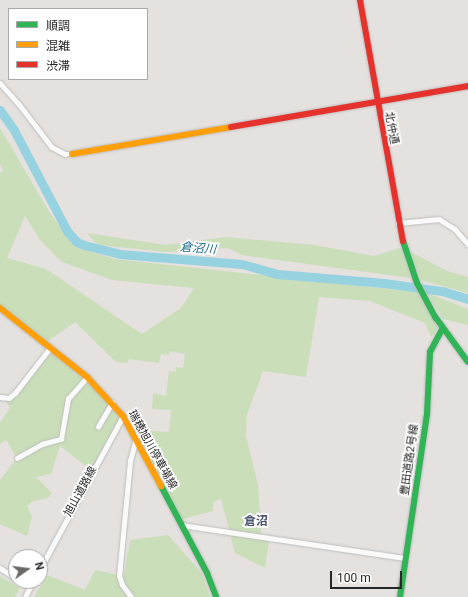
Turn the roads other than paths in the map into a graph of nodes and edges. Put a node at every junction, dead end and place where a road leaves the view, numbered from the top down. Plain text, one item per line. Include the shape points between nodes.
1 (360, 0) edge
2 (0, 83) edge
3 (468, 86) edge
4 (376, 102) junction
5 (72, 154) joint
6 (398, 223) junction
7 (468, 244) edge
8 (0, 308) edge
9 (443, 328) junction
10 (50, 348) junction
11 (468, 362) edge
12 (86, 376) junction
13 (0, 397) edge
14 (112, 403) junction
15 (123, 416) junction
16 (98, 427) dead end
17 (136, 437) junction
18 (17, 458) dead end
19 (182, 525) junction
20 (48, 554) edge
21 (406, 558) junction
22 (131, 597) edge
23 (216, 597) edge
24 (400, 597) edge

1 - 4 street, 北仲通
2 - 5 street via 20,104 52,147 65,154
3 - 4 street
4 - 5 street
4 - 6 street, 北仲通
6 - 7 street via 439,219 455,229
6 - 9 street, 北仲通 via 417,283
8 - 10 street, 瑞穂旭川停車場線
9 - 11 street, 北仲通
9 - 21 street, 豊田道路2号線 via 434,340 430,352 427,414
10 - 12 street, 瑞穂旭川停車場線
10 - 13 street via 15,393 9,398
12 - 14 street, 瑞穂旭川停車場線
12 - 18 street via 68,399 61,439 42,444
14 - 15 street, 瑞穂旭川停車場線
14 - 16 street
15 - 17 street, 瑞穂旭川停車場線
15 - 20 street, 旭山道路線
17 - 19 street, 瑞穂旭川停車場線
17 - 22 street via 130,461 119,576
19 - 21 street
19 - 23 street, 瑞穂旭川停車場線
21 - 24 street, 豊田道路2号線

